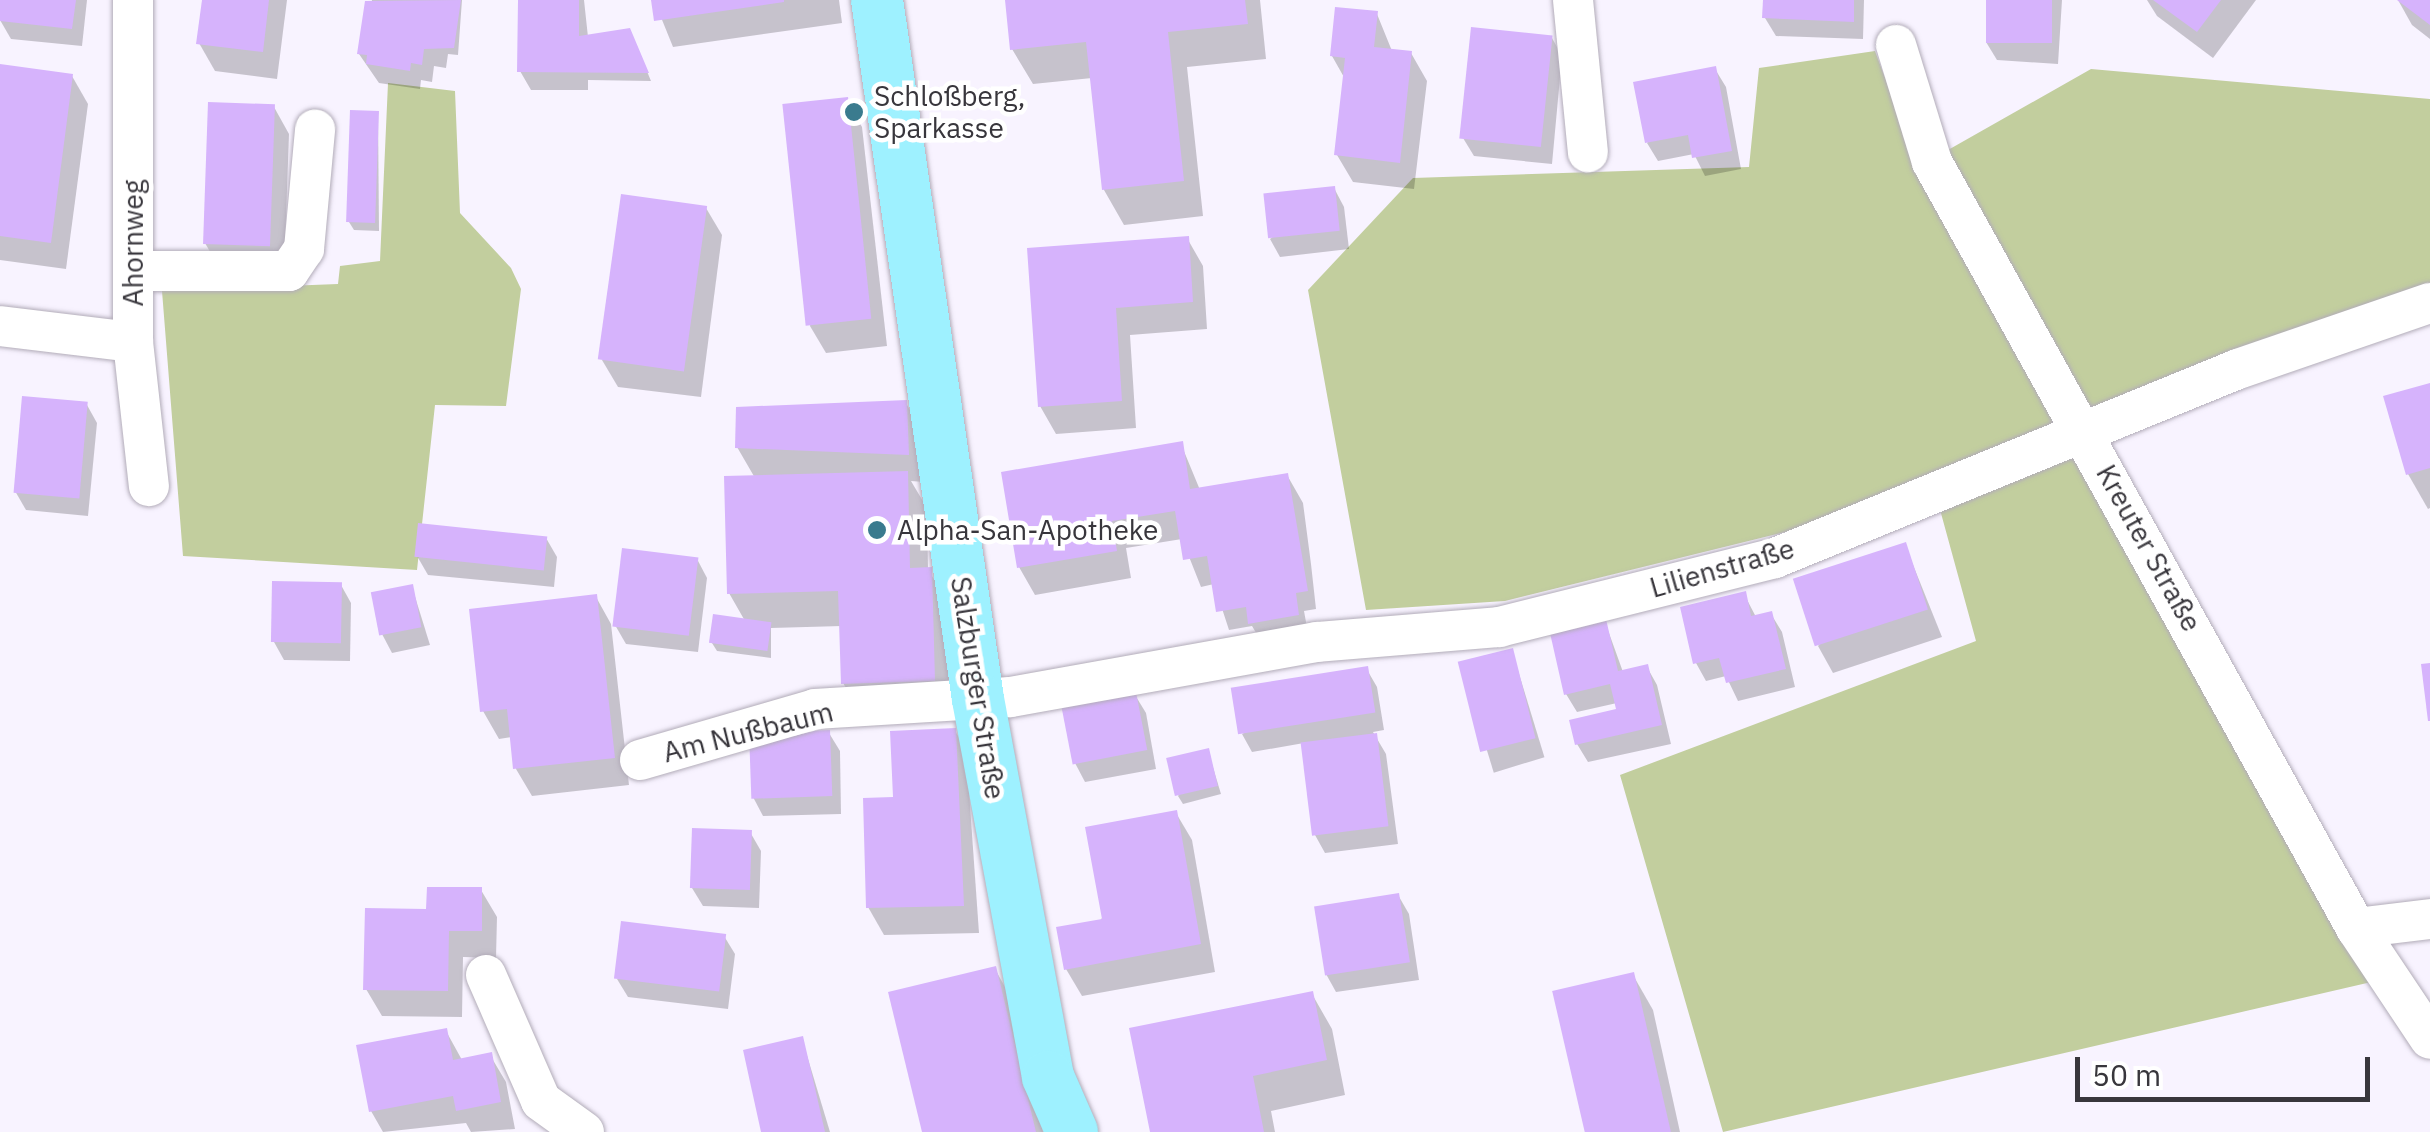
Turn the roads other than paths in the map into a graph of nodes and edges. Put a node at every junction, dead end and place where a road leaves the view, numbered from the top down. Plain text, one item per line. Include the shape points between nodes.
1 (133, 0) edge
2 (877, 0) edge
3 (1573, 0) edge
4 (1896, 46) dead end
5 (316, 130) dead end
6 (1588, 152) dead end
7 (134, 270) junction
8 (2430, 303) edge
9 (0, 326) edge
10 (134, 342) junction
11 (2086, 434) junction
12 (149, 486) dead end
13 (978, 699) junction
14 (640, 760) dead end
15 (2430, 918) edge
16 (2356, 928) junction
17 (486, 975) dead end
18 (2430, 1038) edge
19 (584, 1132) edge
20 (1072, 1132) edge

1 - 7 street, Ahornweg
2 - 13 main road, Salzburger Straße
3 - 6 street
4 - 11 street, Kreuter Straße via 1932,162
5 - 7 street via 304,249 289,271
7 - 10 street, Ahornweg
8 - 11 street, Lilienstraße via 2238,369
9 - 10 street
10 - 12 street, Ahornweg
11 - 13 street, Lilienstraße via 1776,558 1499,627 1317,642
11 - 16 street, Kreuter Straße
13 - 14 street, Am Nußbaum via 815,710
13 - 20 main road, Salzburger Straße via 1048,1077
15 - 16 street
16 - 18 street, Kreuter Straße
17 - 19 street via 541,1102

